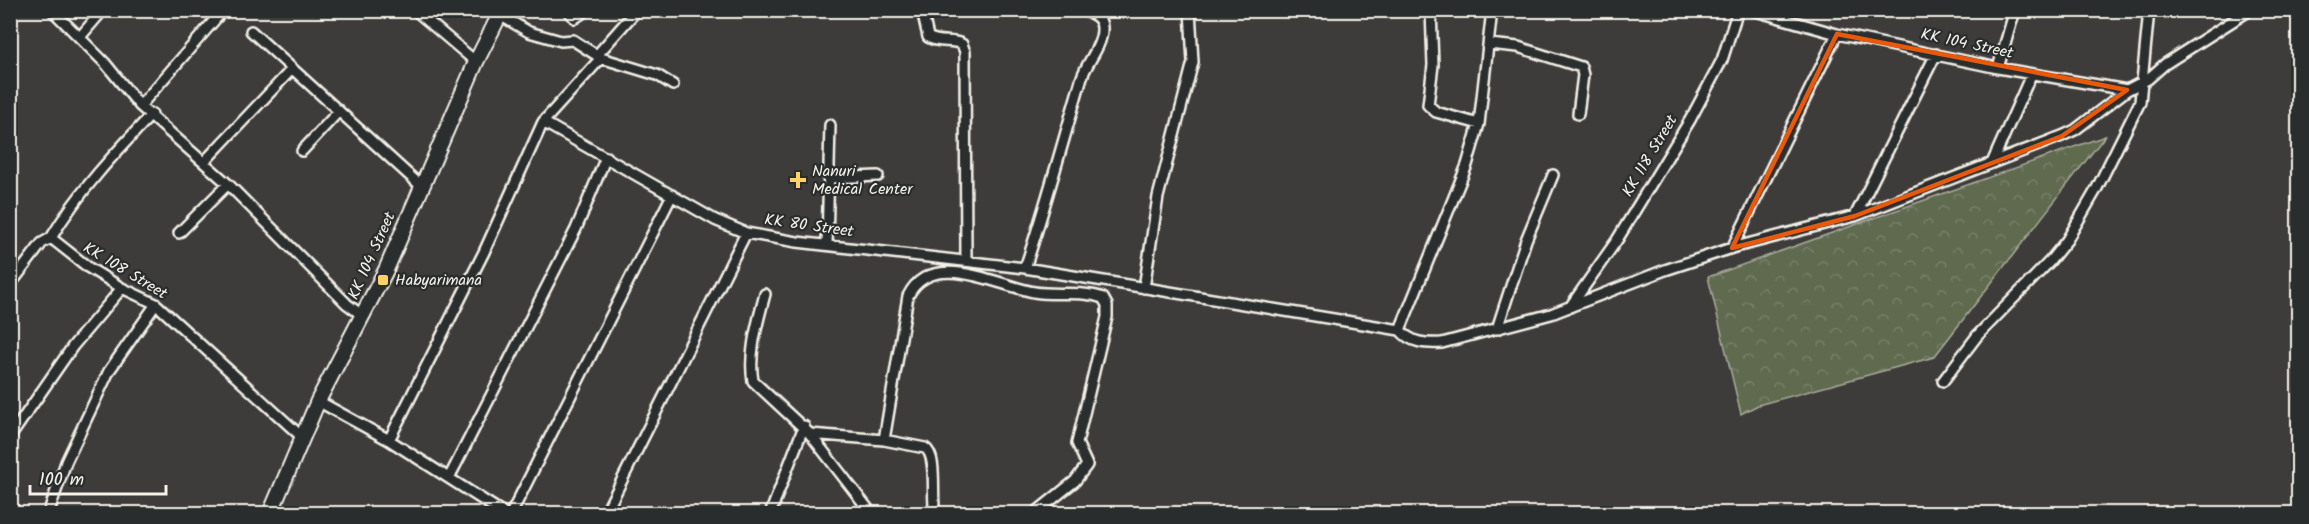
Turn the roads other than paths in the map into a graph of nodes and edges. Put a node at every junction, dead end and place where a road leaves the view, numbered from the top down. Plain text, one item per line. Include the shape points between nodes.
1 (52, 10) edge
2 (103, 10) edge
3 (415, 10) edge
4 (567, 10) edge
5 (587, 10) edge
6 (922, 10) edge
7 (1082, 10) edge
8 (1190, 10) edge
9 (1431, 10) edge
10 (1492, 10) edge
11 (1738, 10) edge
12 (1752, 10) edge
13 (2015, 10) edge
14 (2143, 10) edge
15 (2149, 10) edge
16 (2251, 10) edge
17 (636, 11) edge
18 (501, 13) edge
19 (219, 15) dead end
20 (250, 31) dead end
21 (1837, 34) junction
22 (80, 38) junction
23 (1489, 44) junction
24 (1936, 54) junction
25 (599, 56) junction
26 (476, 62) junction
27 (1998, 68) junction
28 (292, 69) junction
29 (2031, 75) junction
30 (2144, 81) junction
31 (673, 85) dead end
32 (2127, 90) junction
33 (140, 106) junction
34 (339, 111) junction
35 (152, 114) junction
36 (1578, 114) dead end
37 (543, 122) junction
38 (1479, 124) junction
39 (830, 125) dead end
40 (302, 151) dead end
41 (606, 157) junction
42 (205, 162) junction
43 (1992, 164) junction
44 (1553, 175) dead end
45 (878, 176) dead end
46 (829, 178) junction
47 (228, 184) junction
48 (421, 186) junction
49 (672, 195) junction
50 (1855, 216) junction
51 (179, 233) dead end
52 (746, 233) junction
53 (51, 238) junction
54 (827, 245) junction
55 (1732, 248) junction
56 (966, 260) junction
57 (1025, 268) junction
58 (10, 285) edge
59 (122, 288) junction
60 (1144, 288) junction
61 (765, 294) dead end
62 (156, 304) junction
63 (1570, 307) junction
64 (363, 316) junction
65 (1497, 329) junction
66 (1400, 330) junction
67 (1943, 381) dead end
68 (318, 400) junction
69 (807, 430) junction
70 (10, 437) edge
71 (303, 438) junction
72 (389, 440) junction
73 (884, 440) junction
74 (449, 478) junction
75 (10, 507) edge
76 (20, 513) edge
77 (48, 513) edge
78 (270, 513) edge
79 (505, 513) edge
80 (511, 513) edge
81 (604, 513) edge
82 (770, 513) edge
83 (872, 513) edge
84 (935, 513) edge
85 (1034, 513) edge

1 - 22 street
2 - 22 street
3 - 26 street
4 - 5 street via 575,18
6 - 56 street via 928,37 962,44 965,52
7 - 57 street via 1095,14 1103,32 1083,74
8 - 60 street via 1193,62 1158,197
9 - 38 street via 1433,65 1428,105 1436,112
10 - 23 street
11 - 63 street, KK 118 Street via 1722,60 1690,120 1617,240
12 - 21 street, KK 104 Street
13 - 27 street
14 - 30 street
15 - 30 street
16 - 30 street
17 - 25 street
18 - 25 street via 528,32 561,41 573,40
18 - 26 street, KK 104 Street
19 - 33 street
20 - 28 street
21 - 24 street, KK 104 Street
21 - 55 street
22 - 33 street
23 - 36 street via 1518,47 1581,67 1584,75
23 - 38 street
24 - 27 street, KK 104 Street
24 - 50 street
25 - 31 street via 657,75
25 - 37 street
26 - 48 street, KK 104 Street
27 - 29 street, KK 104 Street
28 - 34 street
28 - 42 street
29 - 32 street, KK 104 Street
29 - 43 street
30 - 32 street
30 - 67 street via 2140,102 2067,240 1977,336
32 - 43 street, KK 80 Street via 2074,130
33 - 35 street
34 - 40 street
34 - 48 street
35 - 42 street
35 - 53 street via 77,198
37 - 41 street
37 - 72 street via 484,252
38 - 66 street via 1452,207
39 - 46 street
41 - 49 street
41 - 74 street via 576,229
42 - 47 street
43 - 50 street, KK 80 Street
44 - 65 street via 1526,240
45 - 46 street
46 - 54 street
47 - 51 street
47 - 64 street
48 - 64 street, KK 104 Street
49 - 52 street
49 - 80 street
50 - 55 street, KK 80 Street
52 - 54 street, KK 80 Street
52 - 81 street, KK 80 Street
53 - 58 street via 42,243
53 - 59 street, KK 108 Street via 69,255
54 - 56 street, KK 80 Street
55 - 63 street, KK 80 Street
56 - 57 street, KK 80 Street
57 - 60 street, KK 80 Street
59 - 62 street, KK 108 Street
59 - 70 street via 73,346
60 - 66 street, KK 80 Street
61 - 69 street via 756,328 753,381
62 - 71 street, KK 108 Street
62 - 77 street via 109,371 66,462
63 - 65 street, KK 80 Street
64 - 68 street, KK 104 Street
65 - 66 street, KK 80 Street via 1428,344 1408,339
68 - 71 street, KK 104 Street
68 - 72 street
69 - 73 street
69 - 82 street
69 - 83 street
71 - 78 street, KK 104 Street
72 - 74 street
73 - 84 street via 931,452
73 - 85 street via 908,296 923,276 942,272 962,274 1035,292 1103,298 1107,316 1077,443 1087,465 1075,482
74 - 79 street
75 - 76 street

